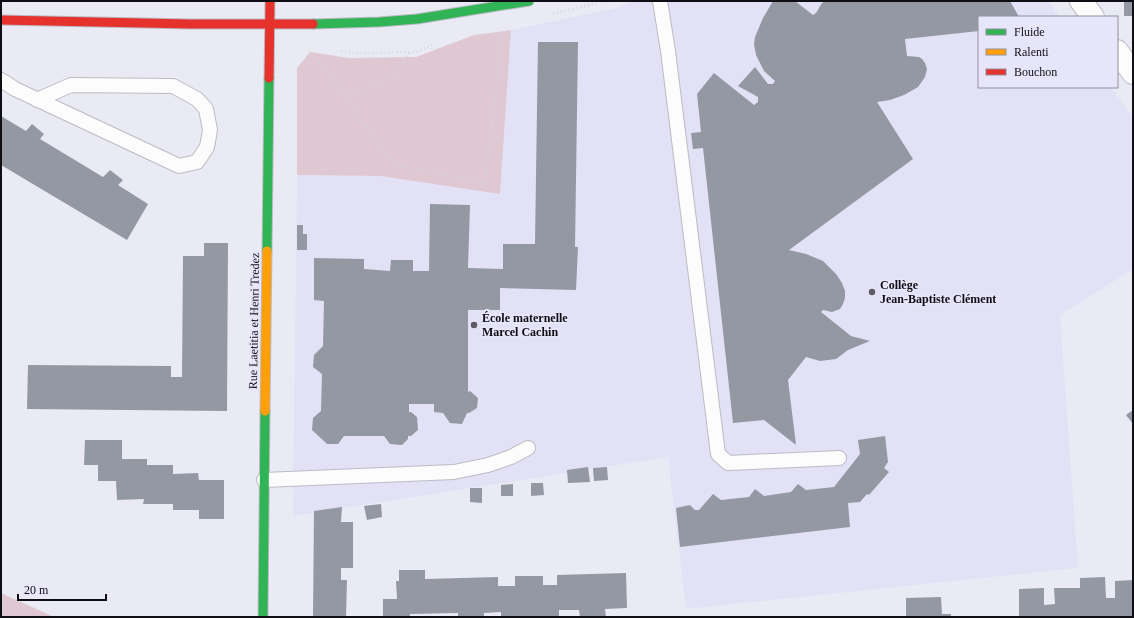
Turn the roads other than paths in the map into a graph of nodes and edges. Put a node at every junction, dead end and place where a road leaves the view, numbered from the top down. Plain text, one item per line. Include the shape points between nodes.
1 (270, 1) edge
2 (529, 1) edge
3 (660, 1) edge
4 (1081, 1) edge
5 (442, 8) edge
6 (1091, 16) edge
7 (1, 20) edge
8 (269, 25) junction
9 (1118, 52) edge
10 (1133, 73) edge
11 (1, 80) edge
12 (38, 100) junction
13 (528, 448) dead end
14 (839, 458) dead end
15 (264, 480) junction
16 (263, 617) edge

1 - 8 street, Rue Laetitia et Henri Tredez
2 - 5 street via 490,7
3 - 14 lane via 718,454 728,463
4 - 6 street
5 - 8 street via 381,22
7 - 8 street
8 - 15 street, Rue Laetitia et Henri Tredez
9 - 10 street
11 - 12 lane
12 - 12 lane via 71,85 173,86 197,99 206,109 210,130 207,147 197,162 179,166
13 - 15 lane via 488,465 454,472
15 - 16 street, Rue Laetitia et Henri Tredez

